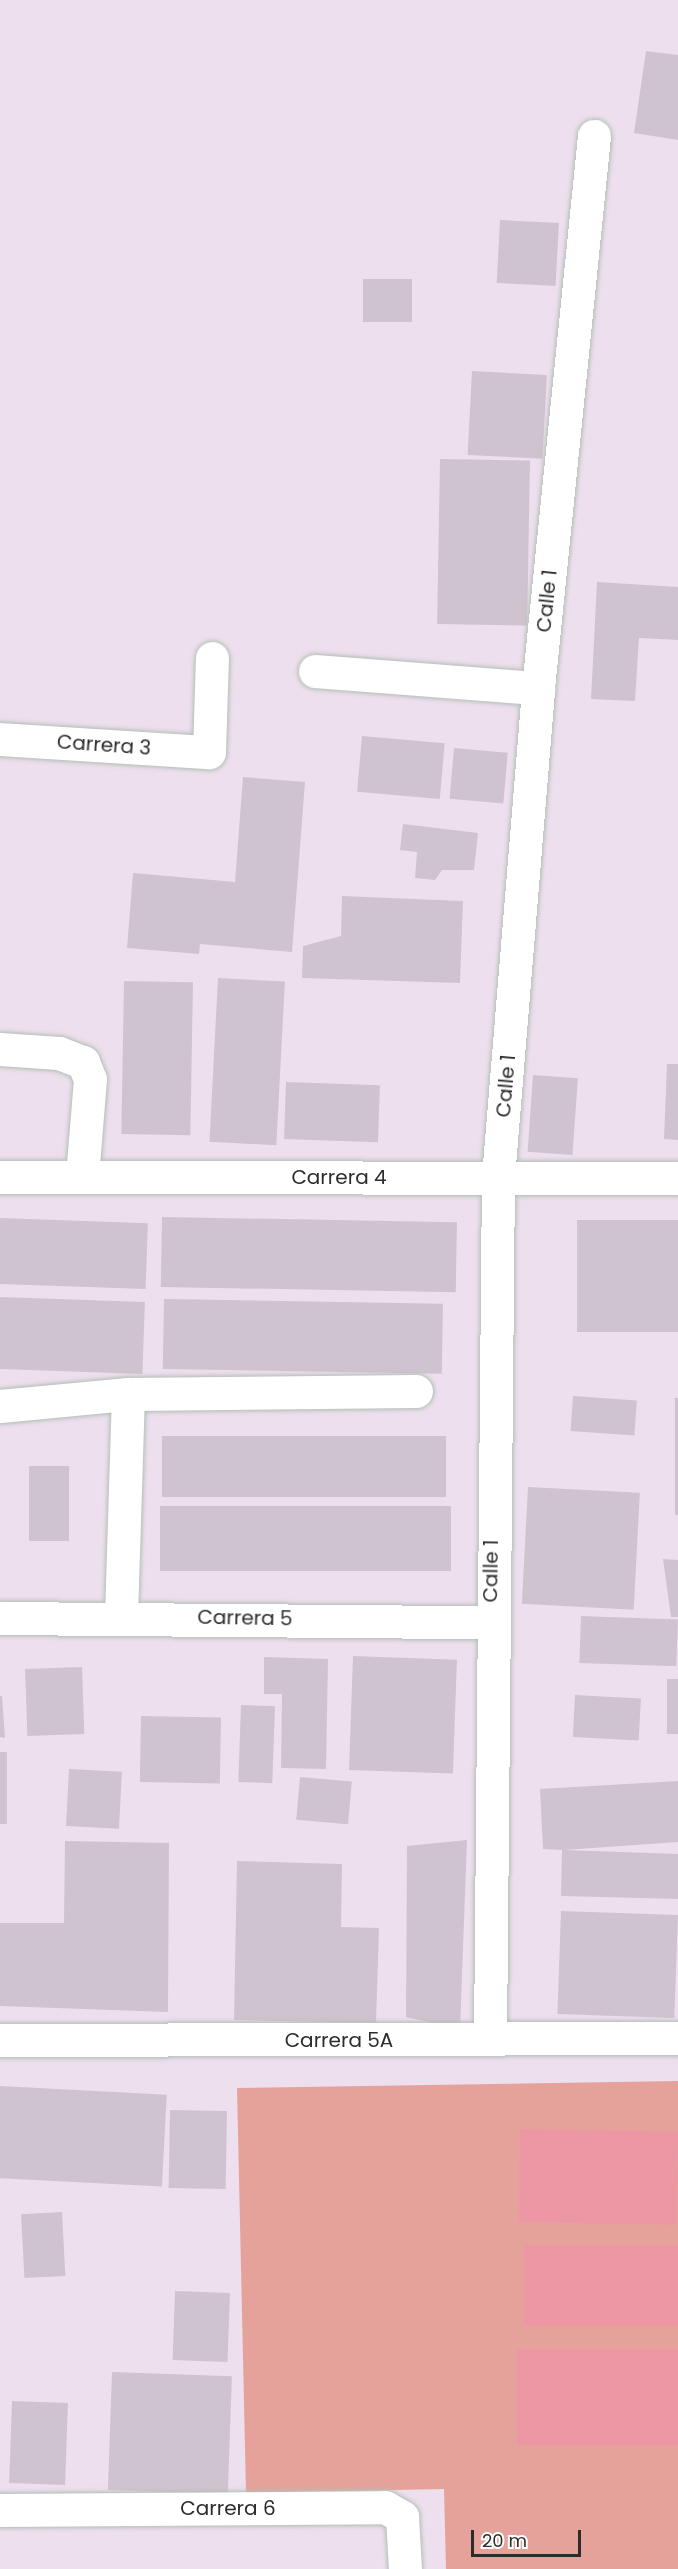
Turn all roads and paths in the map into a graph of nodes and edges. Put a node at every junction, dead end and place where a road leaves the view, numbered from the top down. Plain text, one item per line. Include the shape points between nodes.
1 (594, 136) dead end
2 (212, 658) dead end
3 (315, 671) dead end
4 (538, 688) junction
5 (0, 739) edge
6 (0, 1050) edge
7 (0, 1177) edge
8 (82, 1177) junction
9 (498, 1177) junction
10 (678, 1178) edge
11 (416, 1391) dead end
12 (128, 1394) junction
13 (0, 1406) edge
14 (121, 1616) junction
15 (0, 1618) edge
16 (490, 1622) junction
17 (678, 2038) edge
18 (0, 2040) edge
19 (490, 2040) junction
20 (0, 2510) edge
21 (405, 2569) edge

1 - 4 street, Calle 1
2 - 5 street, Carrera 3 via 209,752
3 - 4 street
4 - 9 street, Calle 1
6 - 8 street via 59,1053 83,1062 90,1079
7 - 8 street, Carrera 4
8 - 9 street, Carrera 4
9 - 10 street, Carrera 4
9 - 16 street, Calle 1
11 - 12 street
12 - 13 street
12 - 14 street
14 - 15 street, Carrera 5
14 - 16 street, Carrera 5
16 - 19 street, Calle 1
17 - 19 street, Carrera 5A
18 - 19 street, Carrera 5A
20 - 21 street, Carrera 6 via 385,2507 402,2517

